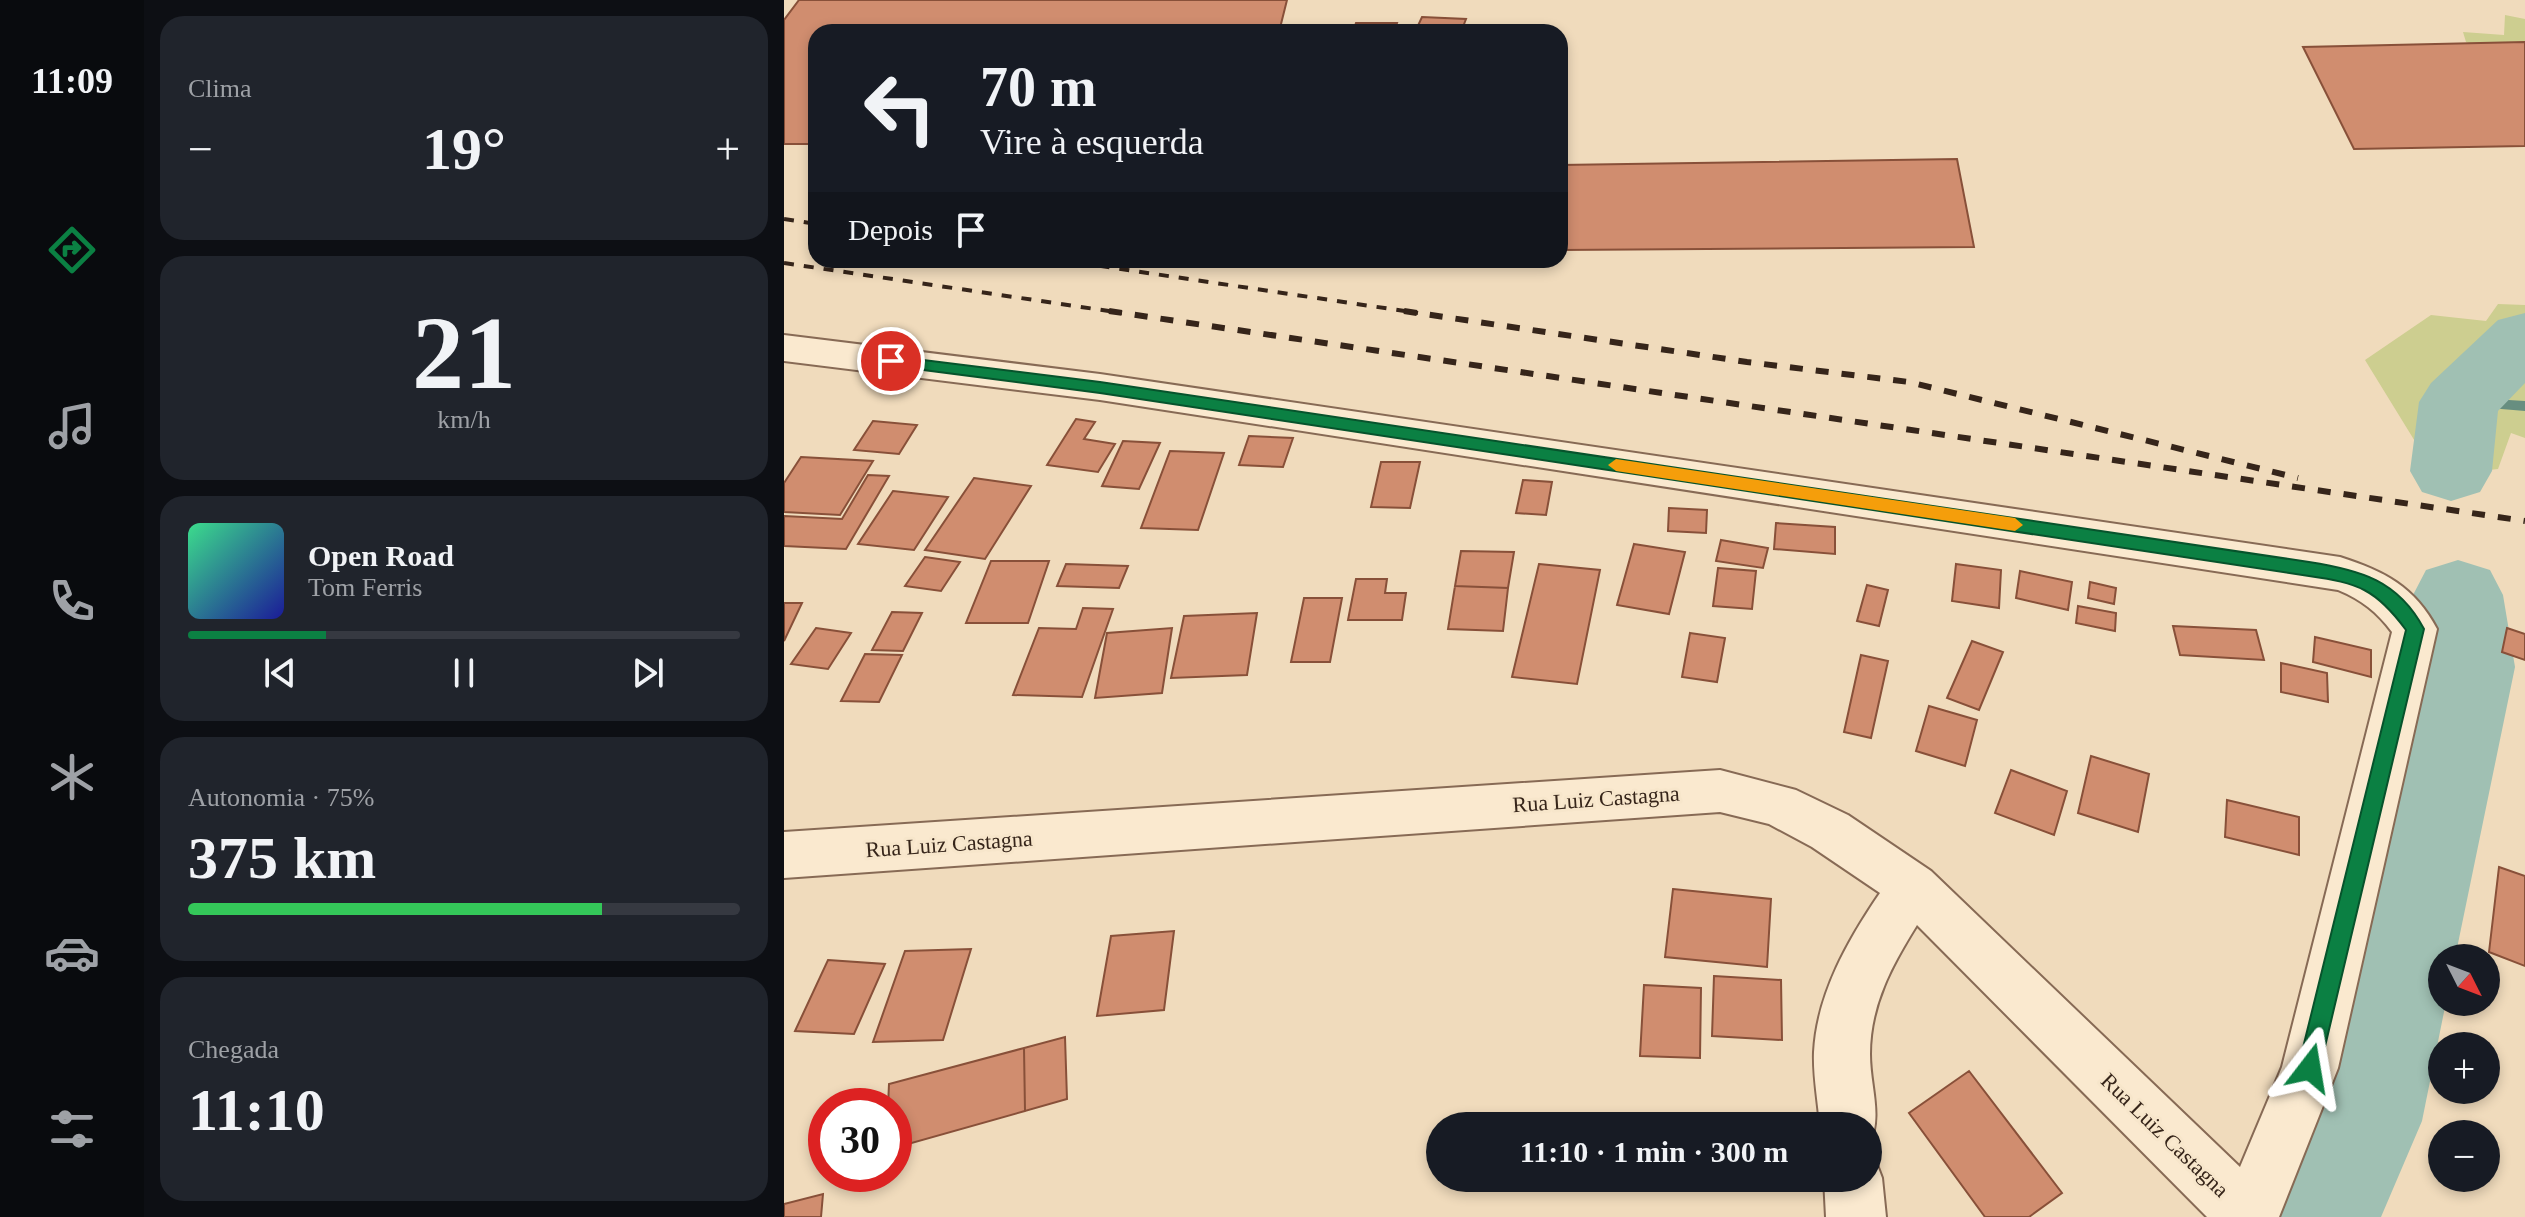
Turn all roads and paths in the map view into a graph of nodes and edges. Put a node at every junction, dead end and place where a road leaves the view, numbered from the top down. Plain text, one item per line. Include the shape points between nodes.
1 (784, 348) edge
2 (784, 855) edge
3 (1913, 887) junction
4 (1848, 1112) edge
5 (1854, 1192) edge
6 (1856, 1217) edge
7 (2249, 1217) edge

1 - 7 street via 1100,387 2340,574 2368,583 2392,598 2415,629 2310,1068
2 - 3 street, Rua Luiz Castagna via 1720,791 1779,805 1830,831
3 - 4 street via 1874,944 1850,1000 1842,1051
3 - 7 street, Rua Luiz Castagna
5 - 6 street

